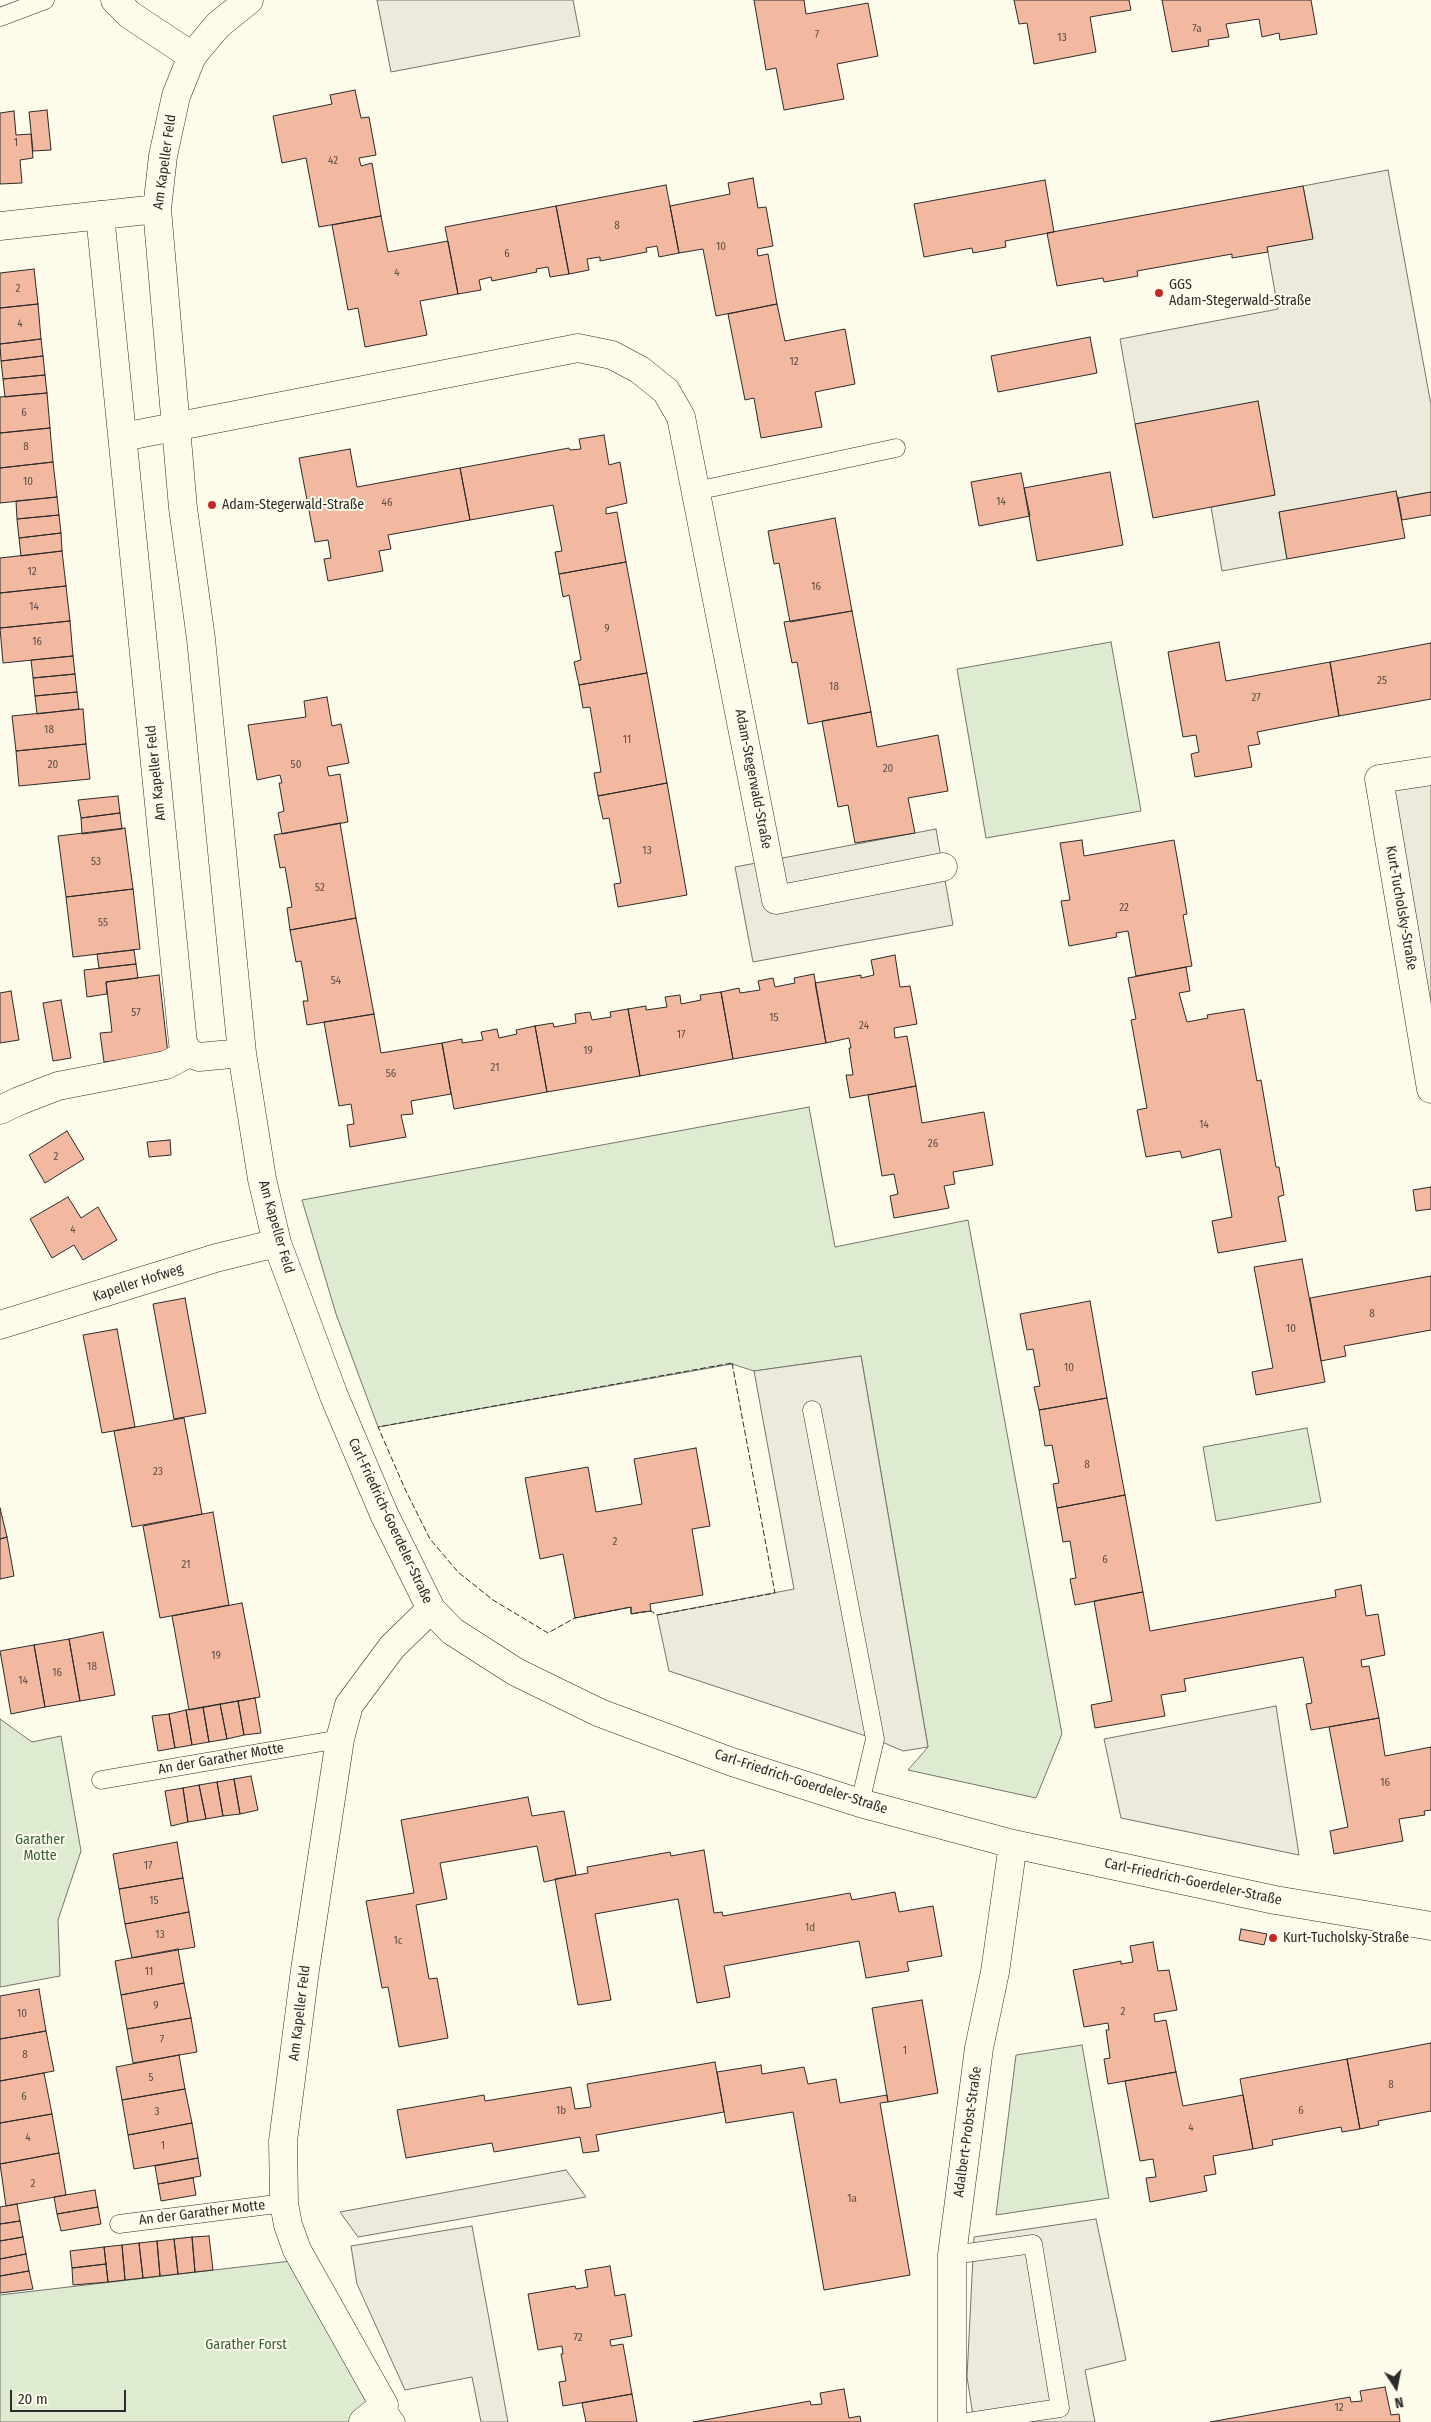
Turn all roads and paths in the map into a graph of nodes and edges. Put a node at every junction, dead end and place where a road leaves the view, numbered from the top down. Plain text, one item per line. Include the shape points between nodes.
1 (45, 0) edge
2 (115, 0) edge
3 (249, 0) edge
4 (0, 17) edge
5 (192, 56) junction
6 (156, 209) junction
7 (100, 215) junction
8 (0, 226) edge
9 (176, 427) junction
10 (123, 437) junction
11 (896, 448) dead end
12 (696, 491) junction
13 (1431, 770) edge
14 (943, 867) dead end
15 (190, 1053) junction
16 (242, 1053) junction
17 (1431, 1089) edge
18 (0, 1110) edge
19 (277, 1244) junction
20 (0, 1325) edge
21 (334, 1396) joint
22 (812, 1410) dead end
23 (431, 1608) junction
24 (340, 1739) junction
25 (102, 1780) dead end
26 (860, 1803) junction
27 (1013, 1844) junction
28 (1431, 1926) edge
29 (284, 2203) junction
30 (119, 2224) dead end
31 (952, 2255) junction
32 (381, 2416) edge
33 (952, 2422) edge
34 (968, 2422) edge

1 - 4 lane
2 - 5 street via 130,15
3 - 5 street, Am Kapeller Feld via 218,25
5 - 6 street, Am Kapeller Feld via 176,96
6 - 7 street
6 - 9 street, Am Kapeller Feld
7 - 8 street
7 - 10 street, Am Kapeller Feld
9 - 10 street
9 - 12 street, Adam-Stegerwald-Straße via 578,348 612,355 640,370 666,391 681,417
9 - 16 street, Am Kapeller Feld via 201,639
10 - 15 street, Am Kapeller Feld via 183,1043
11 - 12 lane
12 - 14 street, Adam-Stegerwald-Straße via 776,900
13 - 17 street, Kurt-Tucholsky-Straße via 1379,779
15 - 16 street via 199,1057
15 - 18 street via 166,1065 58,1086
16 - 19 street, Am Kapeller Feld via 254,1136
19 - 20 street, Kapeller Hofweg via 216,1258
19 - 21 street, Am Kapeller Feld
21 - 23 street, Carl-Friedrich-Goerdeler-Straße via 384,1514
22 - 26 lane via 875,1739
23 - 24 street, Am Kapeller Feld via 392,1647 349,1704
23 - 26 street, Carl-Friedrich-Goerdeler-Straße via 452,1631 516,1672 600,1713 732,1762
24 - 25 lane, An der Garather Motte
24 - 29 street, Am Kapeller Feld via 283,2141
26 - 27 street, Carl-Friedrich-Goerdeler-Straße
27 - 28 street, Carl-Friedrich-Goerdeler-Straße via 1275,1900
27 - 31 street, Adalbert-Probst-Straße via 995,1972 980,2048
29 - 30 lane, An der Garather Motte
29 - 32 street, Am Kapeller Feld via 297,2250
31 - 33 street, Adalbert-Probst-Straße
31 - 34 lane via 1033,2244 1060,2408

